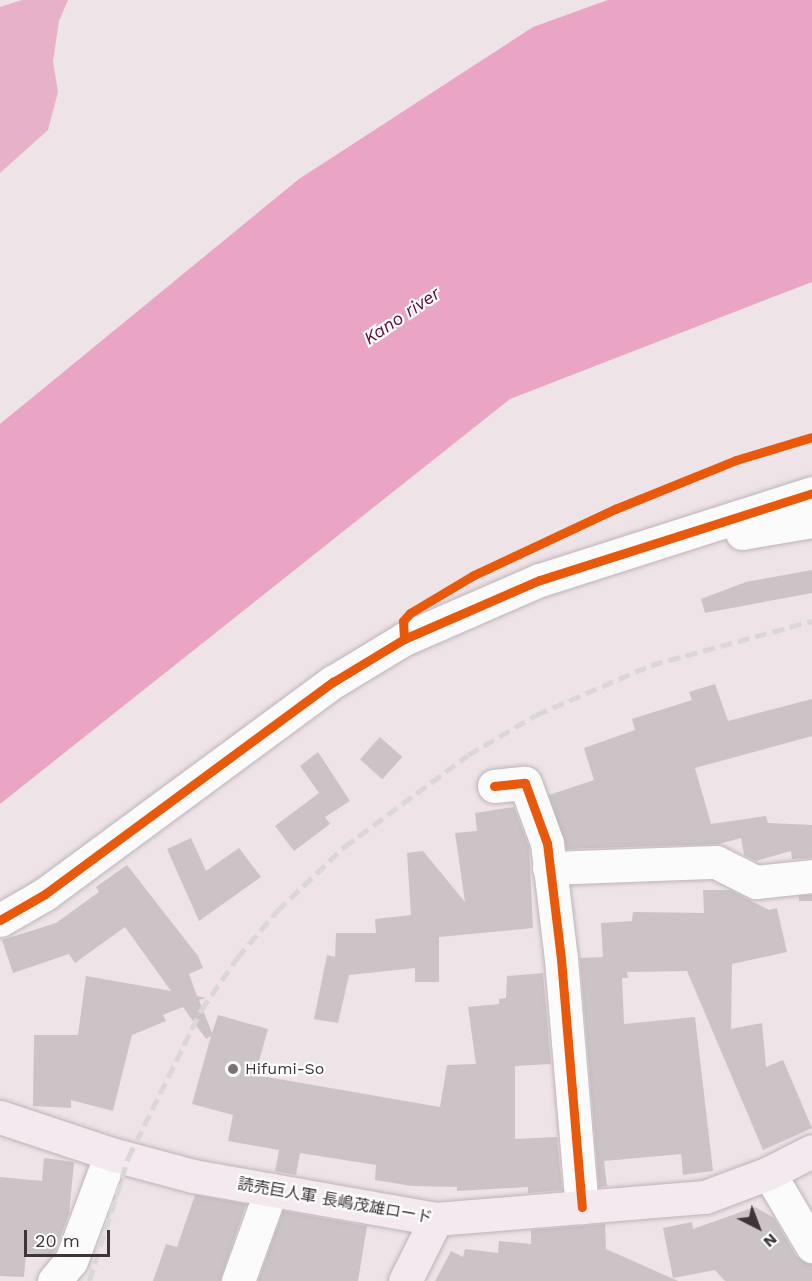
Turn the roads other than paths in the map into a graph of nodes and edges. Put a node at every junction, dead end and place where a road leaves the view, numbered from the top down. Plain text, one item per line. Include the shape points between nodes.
1 (812, 493) edge
2 (812, 521) edge
3 (690, 532) junction
4 (494, 786) dead end
5 (549, 868) junction
6 (812, 876) edge
7 (0, 920) edge
8 (0, 1117) edge
9 (812, 1151) edge
10 (111, 1154) junction
11 (769, 1173) junction
12 (271, 1190) junction
13 (582, 1207) junction
14 (436, 1219) junction
15 (812, 1246) edge
16 (54, 1281) edge
17 (237, 1281) edge
18 (405, 1281) edge

1 - 3 street
2 - 3 street via 722,536
3 - 7 street via 540,580 404,639 333,682 45,894
4 - 5 street via 525,783 547,843
5 - 6 street via 716,862 756,882
5 - 13 street via 561,959
8 - 10 main road, 読売巨人軍 長嶋茂雄ロード
9 - 11 main road, 読売巨人軍 長嶋茂雄ロード
10 - 12 main road, 読売巨人軍 長嶋茂雄ロード via 193,1176
10 - 16 street via 71,1261
11 - 13 main road, 読売巨人軍 長嶋茂雄ロード via 705,1197
11 - 15 street
12 - 14 main road, 読売巨人軍 長嶋茂雄ロード
12 - 17 street
13 - 14 main road, 読売巨人軍 長嶋茂雄ロード
14 - 18 main road

